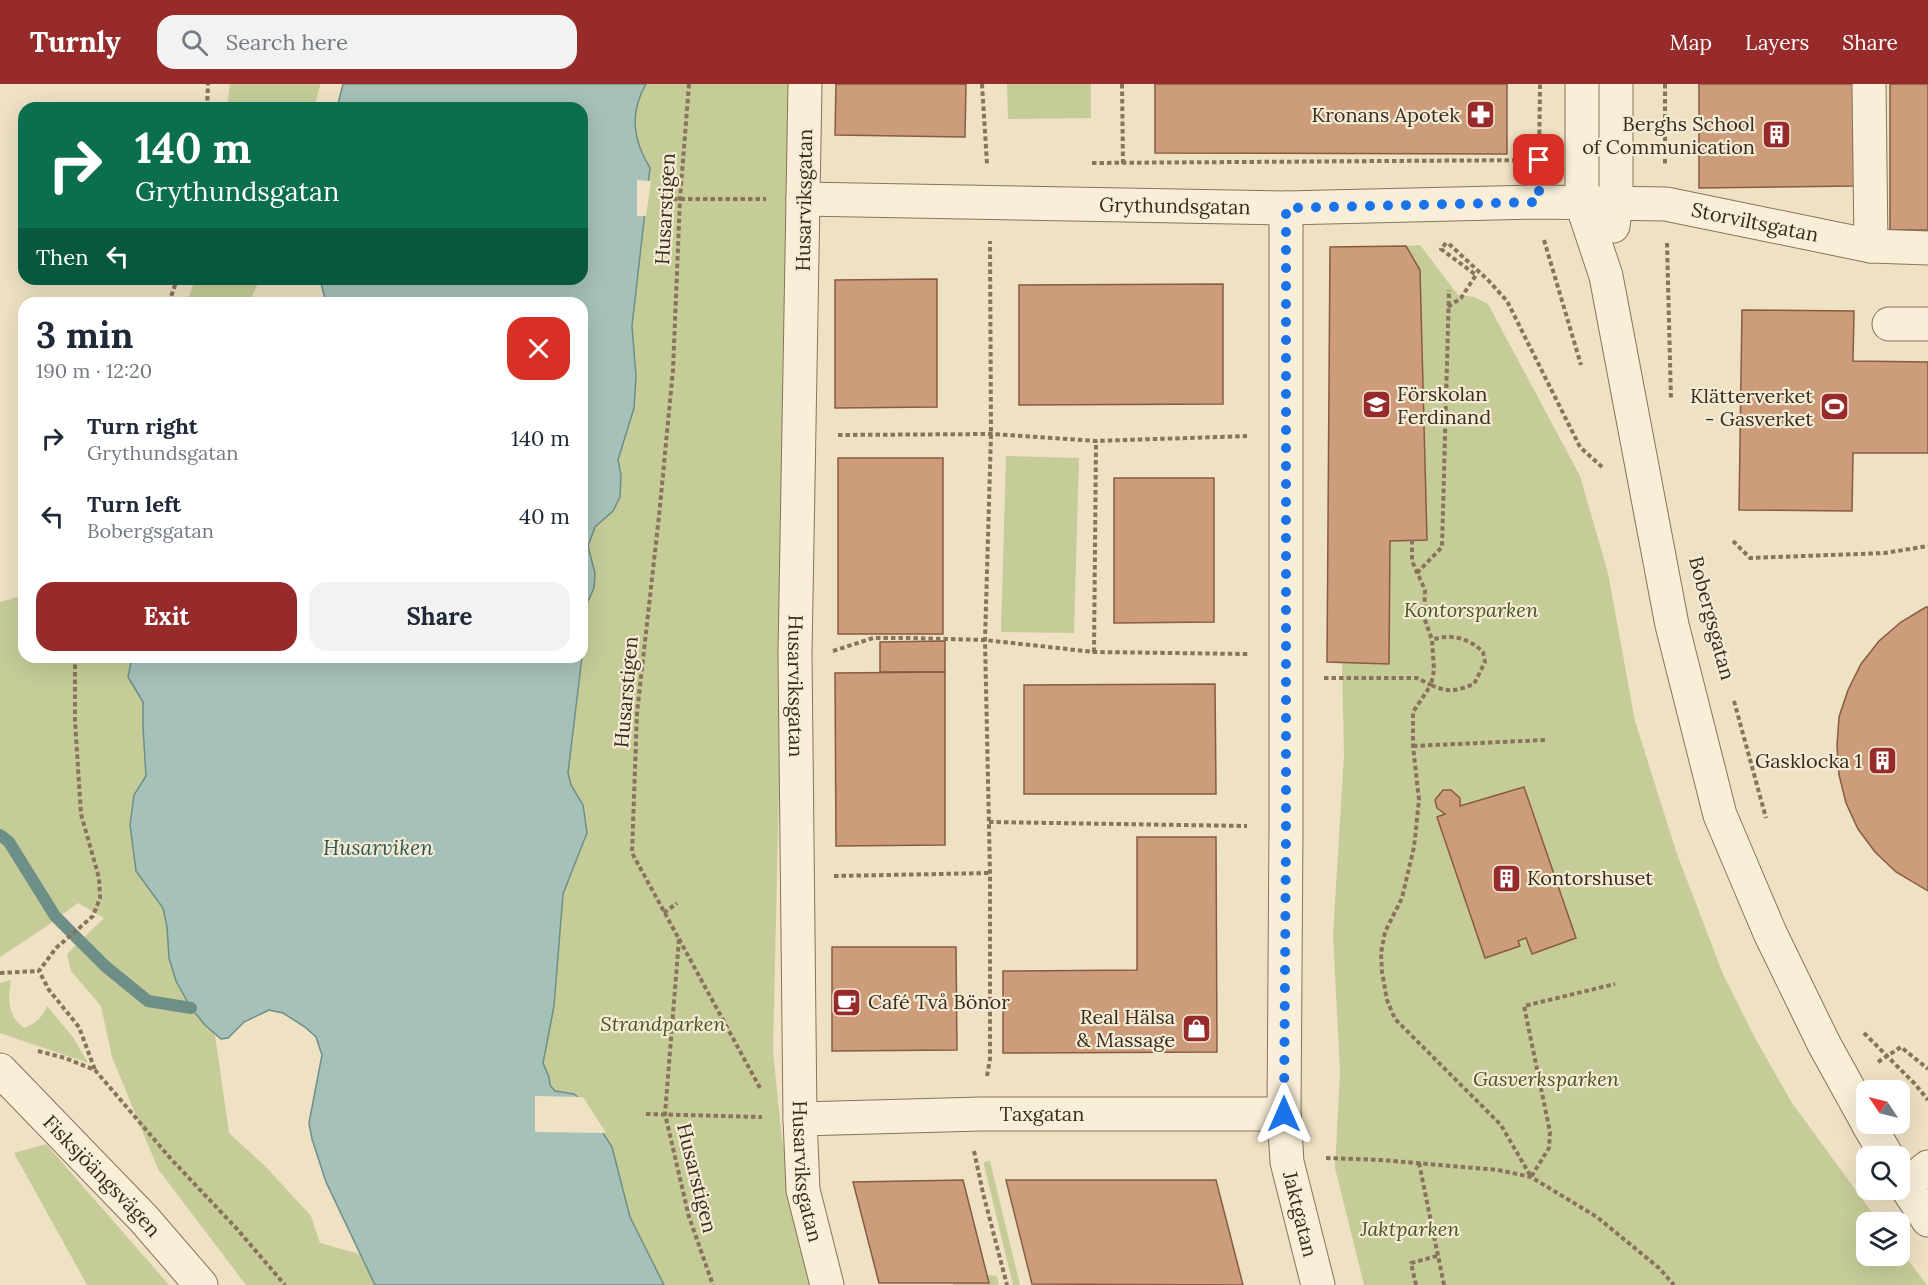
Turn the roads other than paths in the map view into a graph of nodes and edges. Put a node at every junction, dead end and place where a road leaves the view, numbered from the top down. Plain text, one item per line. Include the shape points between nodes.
1 (805, 84) edge
2 (1582, 84) edge
3 (1616, 84) edge
4 (1869, 84) edge
5 (803, 199) junction
6 (1582, 204) junction
7 (1616, 204) junction
8 (1286, 208) junction
9 (1871, 246) junction
10 (1928, 248) edge
11 (1606, 276) junction
12 (1889, 324) dead end
13 (1928, 324) edge
14 (0, 1070) edge
15 (1856, 1102) edge
16 (1284, 1114) junction
17 (788, 1118) junction
18 (1911, 1176) edge
19 (1928, 1220) edge
20 (201, 1285) edge
21 (827, 1285) edge
22 (1318, 1285) edge

1 - 5 street, Husarviksgatan
2 - 6 street, Bobergsgatan
3 - 7 street, Bobergsgatan
4 - 9 street
5 - 8 street, Grythundsgatan
5 - 17 street, Husarviksgatan via 795,654 800,954
6 - 7 street, Storviltsgatan
6 - 8 street, Grythundsgatan
6 - 11 street, Bobergsgatan
7 - 9 street, Storviltsgatan via 1665,204
7 - 11 street, Bobergsgatan
8 - 16 street, Jaktgatan
9 - 10 street, Storviltsgatan
11 - 15 street, Bobergsgatan via 1672,625 1720,815 1770,933
12 - 13 street
14 - 20 street, Fisksjöängsvägen via 144,1219
16 - 17 street, Taxgatan
16 - 22 street, Jaktgatan via 1287,1162
17 - 21 street, Husarviksgatan
18 - 19 street

